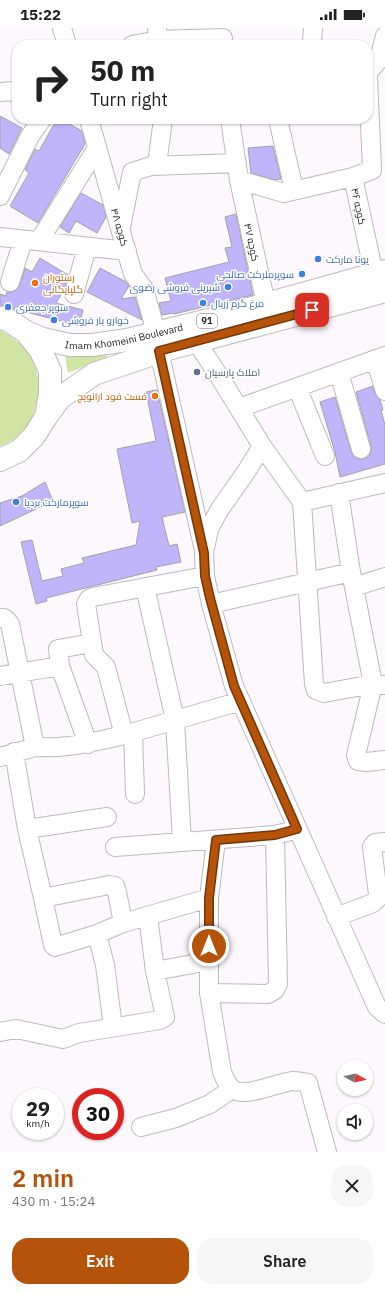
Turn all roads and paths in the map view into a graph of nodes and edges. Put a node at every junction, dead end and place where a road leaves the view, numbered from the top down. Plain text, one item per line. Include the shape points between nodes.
1 (62, 28) edge
2 (313, 28) edge
3 (385, 36) edge
4 (224, 37) edge
5 (160, 38) edge
6 (66, 40) edge
7 (312, 40) edge
8 (373, 67) edge
9 (12, 91) edge
10 (0, 92) edge
11 (38, 124) edge
12 (90, 124) edge
13 (162, 124) edge
14 (231, 124) edge
15 (279, 124) edge
16 (370, 124) edge
17 (97, 148) junction
18 (157, 165) junction
19 (5, 171) edge
20 (238, 172) junction
21 (353, 177) junction
22 (294, 190) junction
23 (0, 196) edge
24 (121, 229) junction
25 (0, 237) edge
26 (31, 240) junction
27 (86, 247) junction
28 (127, 251) junction
29 (381, 279) edge
30 (10, 282) dead end
31 (74, 294) dead end
32 (266, 304) junction
33 (0, 318) edge
34 (26, 332) junction
35 (196, 341) junction
36 (158, 342) junction
37 (380, 358) edge
38 (339, 372) junction
39 (297, 387) junction
40 (385, 391) edge
41 (239, 408) junction
42 (46, 417) junction
43 (262, 446) junction
44 (361, 449) dead end
45 (325, 456) dead end
46 (0, 460) edge
47 (385, 483) edge
48 (339, 493) junction
49 (302, 502) junction
50 (204, 553) junction
51 (205, 576) junction
52 (385, 577) edge
53 (352, 579) junction
54 (308, 582) junction
55 (145, 587) junction
56 (211, 604) junction
57 (0, 618) edge
58 (92, 644) junction
59 (60, 666) junction
60 (20, 673) junction
61 (0, 676) edge
62 (379, 684) edge
63 (241, 701) junction
64 (175, 720) junction
65 (128, 734) junction
66 (88, 744) junction
67 (34, 747) junction
68 (7, 754) edge
69 (385, 760) edge
70 (135, 794) dead end
71 (107, 817) dead end
72 (27, 829) junction
73 (297, 829) junction
74 (275, 835) junction
75 (216, 840) junction
76 (182, 842) junction
77 (385, 842) edge
78 (115, 847) dead end
79 (43, 898) junction
80 (209, 898) junction
81 (148, 916) junction
82 (336, 917) junction
83 (123, 923) junction
84 (97, 934) junction
85 (209, 961) junction
86 (155, 971) junction
87 (209, 993) junction
88 (385, 1014) edge
89 (114, 1027) junction
90 (0, 1032) edge
91 (232, 1090) junction
92 (142, 1127) dead end
93 (327, 1152) edge

1 - 6 street
2 - 7 street
3 - 8 street via 379,60
4 - 5 street
9 - 10 street
11 - 19 street
12 - 17 street, کوچه ۴۸
13 - 18 street
14 - 20 street, کوچه ۴۷
15 - 22 street
16 - 21 street, کوچه ۴۶ via 372,170
17 - 24 street, کوچه ۴۸
17 - 26 street
18 - 20 street
18 - 24 street via 132,172
19 - 23 street
20 - 22 street via 284,193
20 - 32 street, کوچه ۴۷
21 - 22 street
21 - 29 street, کوچه ۴۶
24 - 28 street, کوچه ۴۸
25 - 26 street
26 - 27 street
26 - 30 street
27 - 28 street
27 - 31 street
28 - 36 street, کوچه ۴۸ via 133,274 144,290
29 - 32 main road, Imam Khomeini Boulevard / 91
29 - 35 main road, Imam Khomeini Boulevard / 91
32 - 36 main road, Imam Khomeini Boulevard / 91 via 209,320
33 - 34 main road, 91 via 8,320
34 - 36 main road, Imam Khomeini Boulevard / 91 via 70,345 127,340
34 - 42 main road, 91 via 41,351 50,371
35 - 36 main road, Imam Khomeini Boulevard / 91
35 - 41 street
36 - 42 main road, Imam Khomeini Boulevard / 91 via 94,374 60,398
36 - 50 street, کوچه ۴۸
37 - 38 street
37 - 40 street
38 - 39 street
38 - 44 street
39 - 41 street
39 - 45 street
41 - 43 street
42 - 46 main road, 91 via 34,436 19,451
43 - 49 street
43 - 50 street via 209,529
47 - 48 street
48 - 49 street
48 - 53 street
49 - 54 street
50 - 51 street
51 - 55 street
51 - 56 street
52 - 53 street
53 - 54 street
53 - 62 street
54 - 56 street
54 - 62 street via 316,690 324,693
55 - 58 street via 89,599 86,604
55 - 64 street
56 - 63 street via 234,686
57 - 60 street via 3,617 10,624
58 - 59 street via 58,649
58 - 65 street via 94,655 106,667
59 - 60 street
59 - 66 street
60 - 61 street
60 - 67 street
62 - 69 street via 356,755 358,761
63 - 64 street
63 - 73 street
64 - 65 street
64 - 76 street
65 - 66 street
65 - 70 street
66 - 67 street
67 - 68 street
68 - 72 street
71 - 72 street
72 - 79 street
73 - 74 street
73 - 82 street
74 - 75 street
74 - 87 street via 278,984 275,990 268,994
75 - 76 street
75 - 80 street
76 - 78 street
77 - 82 street via 375,843 372,848 377,899 373,903
79 - 83 street via 114,886
79 - 84 street via 55,947
80 - 81 street
80 - 85 street
81 - 83 street
81 - 86 street
82 - 88 street via 377,1008
83 - 84 street
84 - 89 street via 105,965
85 - 86 street
85 - 87 street
86 - 89 street via 165,1017
87 - 91 street via 222,1072
89 - 90 street via 63,1039 16,1029
91 - 92 street via 210,1104 176,1118
91 - 93 street via 242,1092 291,1081 308,1083

